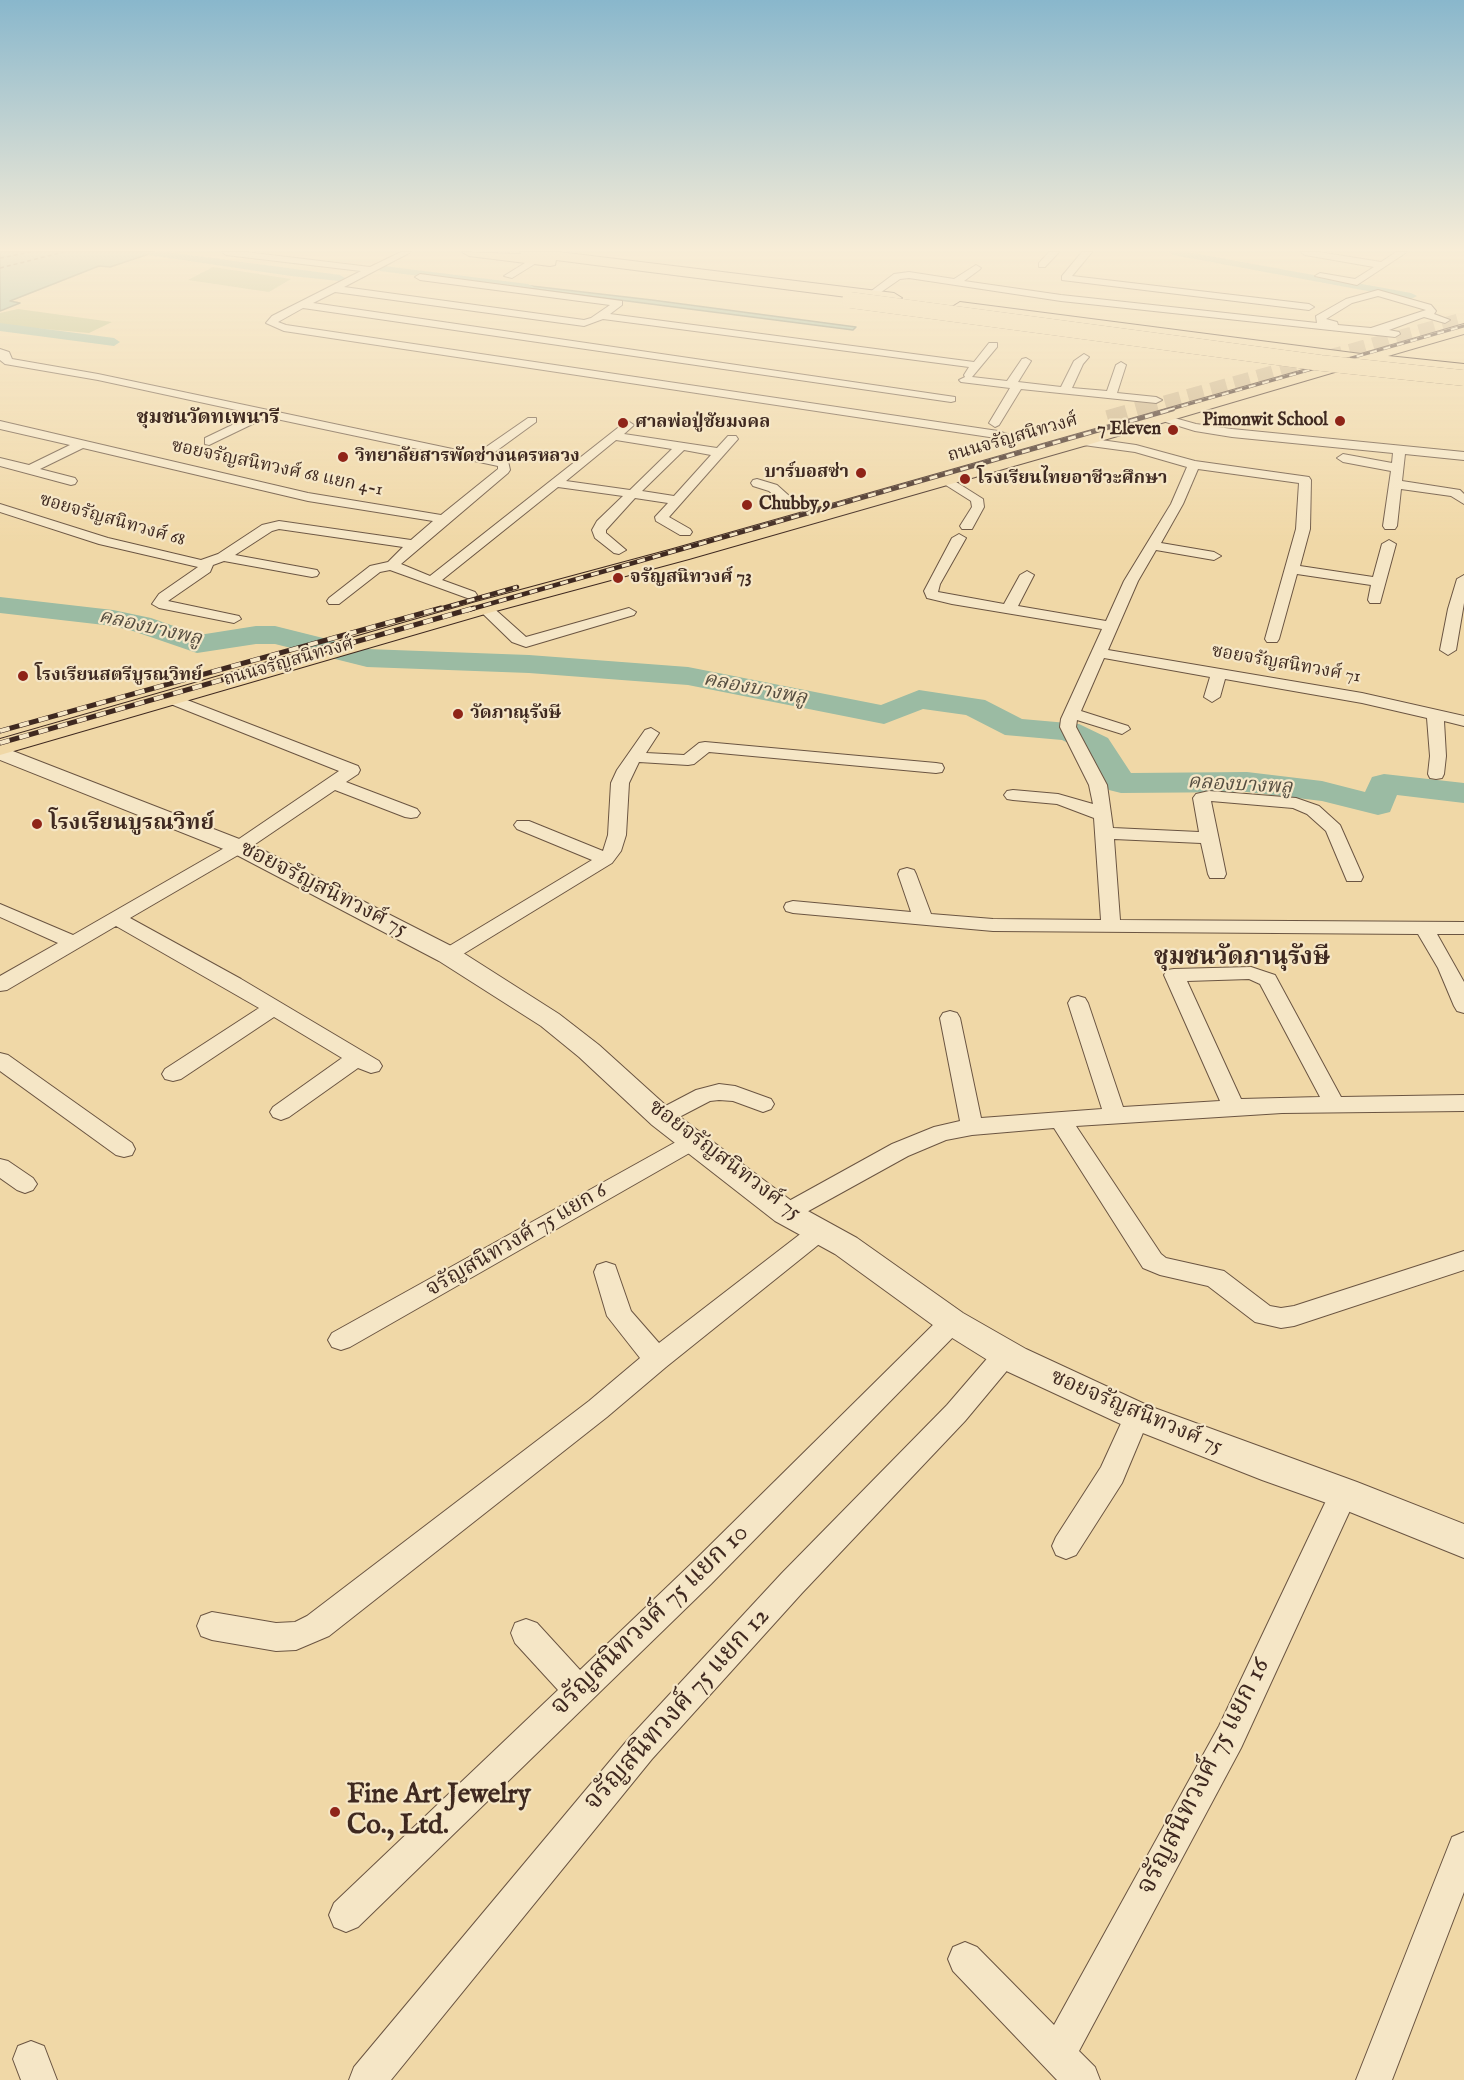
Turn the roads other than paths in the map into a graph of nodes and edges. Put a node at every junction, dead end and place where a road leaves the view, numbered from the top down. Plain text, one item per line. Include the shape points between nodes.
1 (420, 349) edge
2 (516, 349) edge
3 (577, 349) edge
4 (611, 349) edge
5 (854, 349) edge
6 (990, 349) edge
7 (1177, 349) edge
8 (1220, 349) edge
9 (1235, 349) edge
10 (1253, 349) edge
11 (1366, 349) edge
12 (1379, 349) edge
13 (1394, 349) edge
14 (0, 352) edge
15 (1084, 357) dead end
16 (1360, 359) junction
17 (497, 361) junction
18 (1026, 361) dead end
19 (1322, 362) junction
20 (1287, 364) junction
21 (976, 365) junction
22 (1121, 365) dead end
23 (1429, 366) junction
24 (550, 368) junction
25 (1464, 371) edge
26 (1464, 378) edge
27 (965, 380) junction
28 (1464, 384) edge
29 (1014, 385) junction
30 (1065, 390) junction
31 (1184, 393) junction
32 (1111, 395) junction
33 (951, 399) junction
34 (1214, 402) junction
35 (1158, 409) junction
36 (266, 413) junction
37 (532, 420) dead end
38 (995, 423) dead end
39 (0, 425) edge
40 (628, 425) dead end
41 (930, 425) junction
42 (1034, 434) dead end
43 (612, 436) junction
44 (732, 439) dead end
45 (1012, 440) junction
46 (209, 441) dead end
47 (1080, 441) junction
48 (80, 445) junction
49 (680, 447) junction
50 (1400, 449) junction
51 (974, 450) dead end
52 (720, 453) junction
53 (1464, 456) edge
54 (479, 458) junction
55 (1342, 458) dead end
56 (0, 462) edge
57 (1194, 465) junction
58 (1397, 468) junction
59 (30, 469) junction
60 (945, 479) junction
61 (71, 481) dead end
62 (554, 483) junction
63 (757, 483) dead end
64 (1395, 484) junction
65 (632, 493) junction
66 (810, 496) dead end
67 (676, 500) junction
68 (1464, 500) edge
69 (790, 502) junction
70 (0, 508) edge
71 (769, 508) dead end
72 (443, 519) junction
73 (706, 526) dead end
74 (1390, 526) dead end
75 (685, 532) junction
76 (414, 544) junction
77 (638, 544) junction
78 (1389, 544) dead end
79 (1151, 545) junction
80 (1214, 556) dead end
81 (223, 557) junction
82 (206, 564) junction
83 (394, 565) junction
84 (1292, 568) junction
85 (312, 573) dead end
86 (571, 574) junction
87 (1027, 575) dead end
88 (1464, 579) edge
89 (432, 581) junction
90 (1379, 582) junction
91 (1375, 600) dead end
92 (334, 601) dead end
93 (477, 601) junction
94 (1009, 609) junction
95 (629, 612) dead end
96 (234, 619) dead end
97 (1112, 626) junction
98 (1272, 639) dead end
99 (317, 646) junction
100 (1448, 650) dead end
101 (1100, 653) junction
102 (1219, 674) junction
103 (1212, 697) dead end
104 (169, 698) junction
105 (1435, 714) junction
106 (1464, 721) edge
107 (1071, 727) junction
108 (0, 728) edge
109 (1122, 729) dead end
110 (651, 733) dead end
111 (0, 747) edge
112 (0, 752) edge
113 (634, 757) junction
114 (936, 768) dead end
115 (1436, 774) dead end
116 (333, 783) junction
117 (1013, 795) dead end
118 (411, 813) dead end
119 (1103, 814) junction
120 (523, 825) dead end
121 (1105, 833) junction
122 (1208, 838) junction
123 (239, 847) junction
124 (606, 859) junction
125 (908, 874) dead end
126 (1217, 874) dead end
127 (1354, 877) dead end
128 (793, 906) dead end
129 (0, 910) edge
130 (115, 918) junction
131 (923, 919) junction
132 (1111, 926) junction
133 (1424, 928) junction
134 (1464, 928) edge
135 (74, 942) junction
136 (448, 955) junction
137 (0, 985) edge
138 (1078, 1003) dead end
139 (1464, 1006) edge
140 (274, 1008) junction
141 (950, 1018) dead end
142 (0, 1060) edge
143 (173, 1074) dead end
144 (1464, 1103) edge
145 (763, 1104) dead end
146 (1335, 1105) junction
147 (1234, 1108) junction
148 (281, 1112) dead end
149 (1115, 1115) junction
150 (662, 1118) junction
151 (1060, 1119) junction
152 (972, 1127) junction
153 (692, 1141) junction
154 (124, 1149) dead end
155 (0, 1167) edge
156 (25, 1184) dead end
157 (786, 1214) junction
158 (820, 1231) junction
159 (1464, 1260) edge
160 (606, 1272) dead end
161 (952, 1322) junction
162 (341, 1340) dead end
163 (1006, 1354) junction
164 (657, 1359) junction
165 (1137, 1416) junction
166 (1344, 1493) junction
167 (1464, 1541) edge
168 (1066, 1546) dead end
169 (212, 1626) dead end
170 (526, 1633) dead end
171 (579, 1691) junction
172 (1464, 1849) edge
173 (346, 1915) dead end
174 (965, 1959) dead end
175 (1057, 2055) junction
176 (367, 2080) edge
177 (1082, 2080) edge
178 (1374, 2080) edge

1 - 17 street
2 - 17 street
3 - 24 street
4 - 33 street
5 - 21 street
6 - 21 street
7 - 20 main road
8 - 26 main road, bridge
9 - 19 main road
10 - 25 main road, bridge
11 - 19 main road, ถนนจรัญสนิทวงศ์
12 - 16 main road, ถนนจรัญสนิทวงศ์
13 - 23 main road via 1394,356 1400,360
14 - 36 street via 9,362
15 - 30 street
16 - 19 main road, ถนนจรัญสนิทวงศ์
16 - 23 main road
17 - 24 street
18 - 29 street
19 - 20 main road
19 - 28 main road
19 - 34 main road, ถนนจรัญสนิทวงศ์
20 - 31 main road, ถนนจรัญสนิทวงศ์
21 - 27 street
22 - 32 street
23 - 25 main road
24 - 41 street
27 - 29 street
27 - 33 street
29 - 30 street
29 - 38 street
30 - 32 street
31 - 34 main road via 1208,394
31 - 35 main road, ถนนจรัญสนิทวงศ์
32 - 35 street
33 - 41 street
34 - 35 main road, ถนนจรัญสนิทวงศ์
35 - 47 main road, ถนนจรัญสนิทวงศ์
35 - 50 street via 1226,432
35 - 86 main road, ถนนจรัญสนิทวงศ์
36 - 46 street
36 - 54 street
37 - 54 street
39 - 48 street, ซอยจรัญสนิทวงศ์ 68 แยก 4-1
40 - 43 street
41 - 45 street
42 - 45 main road, ถนนจรัญสนิทวงศ์
43 - 49 street
43 - 62 street
44 - 52 street
45 - 51 main road, ถนนจรัญสนิทวงศ์
47 - 57 street via 1136,449
47 - 60 main road, ถนนจรัญสนิทวงศ์
48 - 59 street
48 - 72 street, ซอยจรัญสนิทวงศ์ 68 แยก 4-1 via 308,497
49 - 52 street
49 - 65 street
50 - 53 street
50 - 58 street
52 - 67 street
54 - 72 street via 504,464 505,468
55 - 58 street
56 - 59 street
57 - 79 street via 1177,504
57 - 84 street via 1305,480 1303,529
58 - 64 street
59 - 61 street via 27,470
60 - 86 main road, ถนนจรัญสนิทวงศ์ via 681,554
60 - 94 street via 977,499 978,507 933,584 932,595
62 - 65 street
62 - 89 street
63 - 69 street via 773,488
64 - 68 street via 1455,493
64 - 74 street
65 - 67 street
65 - 77 street via 599,530 600,535
66 - 69 main road
67 - 75 street via 663,521
69 - 71 main road
70 - 82 street, ซอยจรัญสนิทวงศ์ 68 via 104,541
72 - 76 street
73 - 75 main road, ถนนจรัญสนิทวงศ์
75 - 77 main road, ถนนจรัญสนิทวงศ์
76 - 81 street, ซอยจรัญสนิทวงศ์ 68 via 279,525 267,528
76 - 83 street
77 - 86 main road, ถนนจรัญสนิทวงศ์
78 - 90 street
79 - 80 street
79 - 97 street
81 - 82 street, ซอยจรัญสนิทวงศ์ 68
81 - 85 street
82 - 96 street via 205,569 159,604
83 - 89 street via 400,571
83 - 92 street via 375,569
84 - 90 street
84 - 98 street
86 - 93 main road, ถนนจรัญสนิทวงศ์
87 - 94 street
88 - 100 street
89 - 93 street
90 - 91 street
93 - 95 street via 517,639 526,642
93 - 99 main road, ถนนจรัญสนิทวงศ์
94 - 97 street
97 - 101 street
99 - 104 main road, ถนนจรัญสนิทวงศ์
99 - 108 main road, ถนนจรัญสนิทวงศ์
101 - 102 street, ซอยจรัญสนิทวงศ์ 71
101 - 107 street
102 - 103 street
102 - 105 street, ซอยจรัญสนิทวงศ์ 71
104 - 111 main road, ถนนจรัญสนิทวงศ์
104 - 116 street via 352,770
105 - 106 street, ซอยจรัญสนิทวงศ์ 71
105 - 115 street
107 - 109 street
107 - 119 street via 1098,785
110 - 113 street
112 - 123 street, ซอยจรัญสนิทวงศ์ 75
113 - 114 street via 688,760 705,747
113 - 124 street via 620,783 617,835
116 - 118 street
116 - 123 street
117 - 119 street via 1058,799
119 - 121 street
120 - 124 street
121 - 122 street
121 - 132 street
122 - 126 street
122 - 127 street via 1202,798 1221,796 1296,803 1313,810 1334,829
123 - 130 street
123 - 136 street, ซอยจรัญสนิทวงศ์ 75
124 - 136 street
125 - 131 street
128 - 131 street
129 - 135 street
130 - 135 street
130 - 140 street
131 - 132 street via 993,925
132 - 133 street
133 - 134 street
133 - 139 street via 1448,968
135 - 137 street
136 - 150 street, ซอยจรัญสนิทวงศ์ 75 via 550,1020
138 - 149 street
140 - 143 street
140 - 148 street via 365,1062
141 - 152 street
142 - 154 street
144 - 146 street
145 - 150 street via 719,1092 704,1095
146 - 147 street
146 - 147 street via 1268,980 1251,973 1174,975
147 - 149 street
149 - 151 street
150 - 153 street, ซอยจรัญสนิทวงศ์ 75
151 - 152 street
151 - 159 street via 1152,1261 1215,1278 1264,1315 1294,1316
152 - 157 street via 900,1150
153 - 157 street, ซอยจรัญสนิทวงศ์ 75
153 - 162 street, จรัญสนิทวงศ์ 75 แยก 6
155 - 156 street
157 - 158 street, ซอยจรัญสนิทวงศ์ 75
158 - 161 street, ซอยจรัญสนิทวงศ์ 75
158 - 164 street
160 - 164 street via 620,1316
161 - 163 street, ซอยจรัญสนิทวงศ์ 75
161 - 171 street, จรัญสนิทวงศ์ 75 แยก 10
163 - 165 street, ซอยจรัญสนิทวงศ์ 75
163 - 176 street, จรัญสนิทวงศ์ 75 แยก 12 via 956,1413 792,1583 641,1748
164 - 169 street via 318,1626 296,1636 276,1637
165 - 166 street, ซอยจรัญสนิทวงศ์ 75
165 - 168 street via 1112,1474
166 - 167 street, ซอยจรัญสนิทวงศ์ 75
166 - 175 street, จรัญสนิทวงศ์ 75 แยก 16 via 1230,1737
170 - 171 street
171 - 173 street, จรัญสนิทวงศ์ 75 แยก 10
172 - 178 street
174 - 175 street
175 - 177 street

